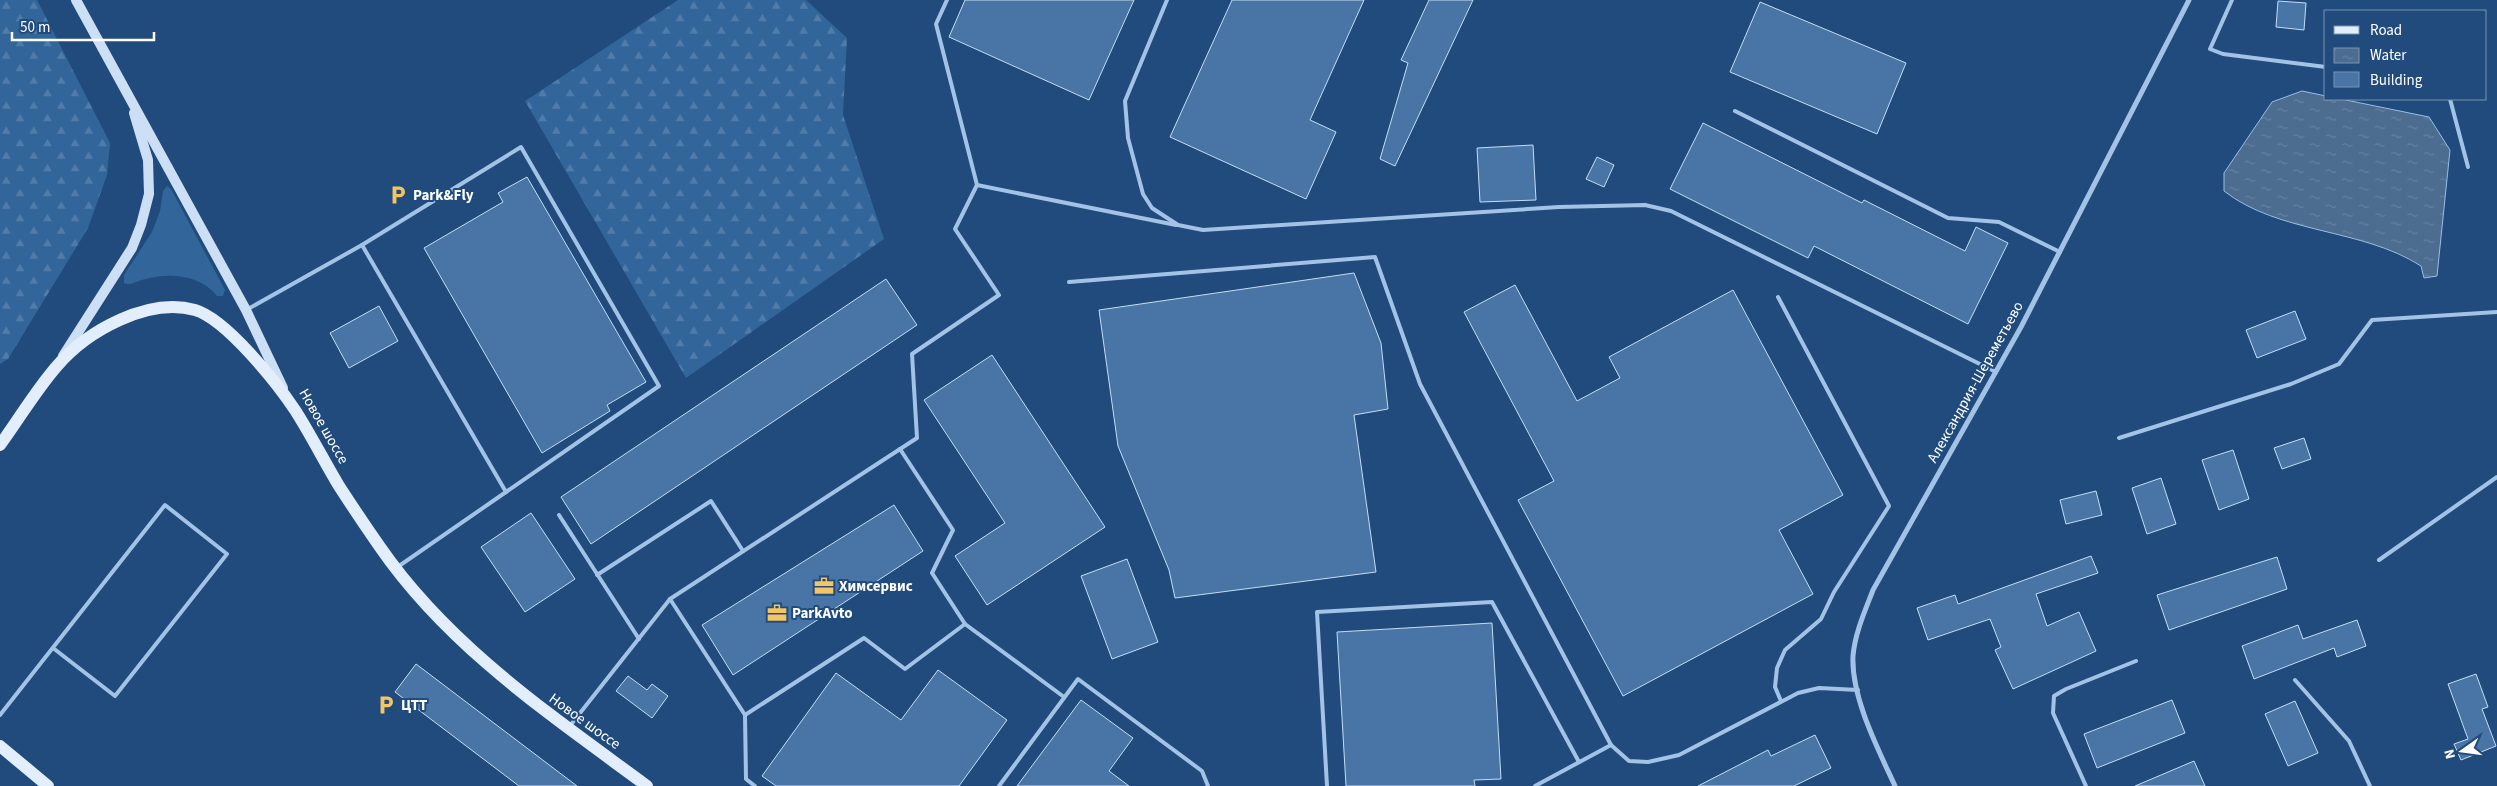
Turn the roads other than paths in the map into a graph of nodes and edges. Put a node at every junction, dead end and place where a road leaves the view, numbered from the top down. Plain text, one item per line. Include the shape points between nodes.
1 (76, 0) edge
2 (947, 0) edge
3 (1167, 0) edge
4 (2189, 0) edge
5 (2232, 0) edge
6 (2324, 66) edge
7 (128, 92) junction
8 (2450, 100) edge
9 (1735, 111) dead end
10 (2468, 167) dead end
11 (977, 184) junction
12 (1178, 225) junction
13 (362, 245) junction
14 (2060, 252) junction
15 (1069, 282) dead end
16 (1778, 297) dead end
17 (246, 310) junction
18 (2497, 312) edge
19 (57, 366) junction
20 (1996, 372) junction
21 (294, 409) junction
22 (2119, 438) dead end
23 (0, 445) edge
24 (900, 449) junction
25 (2497, 477) edge
26 (506, 492) junction
27 (558, 515) dead end
28 (744, 551) junction
29 (2379, 560) dead end
30 (397, 568) junction
31 (597, 575) junction
32 (670, 599) junction
33 (965, 624) junction
34 (639, 638) junction
35 (53, 648) junction
36 (2136, 661) dead end
37 (2295, 680) dead end
38 (1858, 690) junction
39 (1064, 698) junction
40 (1781, 701) junction
41 (0, 715) edge
42 (745, 715) junction
43 (568, 728) junction
44 (1610, 745) junction
45 (0, 746) edge
46 (1579, 762) junction
47 (48, 786) edge
48 (647, 786) edge
49 (755, 786) edge
50 (999, 786) edge
51 (1208, 786) edge
52 (1327, 786) edge
53 (1536, 786) edge
54 (1895, 786) edge
55 (2086, 786) edge
56 (2370, 786) edge

1 - 7 main road, Новое шоссе
2 - 11 lane via 936,24
3 - 12 lane via 1125,101 1128,138 1143,194 1152,208
4 - 14 street, Александрия-Шереметьево
5 - 6 lane via 2210,49 2223,54
7 - 17 main road, Новое шоссе
7 - 19 main road via 148,160 149,194 141,225 132,248
8 - 10 lane
9 - 14 lane via 1948,218 1999,222
11 - 12 lane
11 - 24 lane via 955,229 999,295 912,354 917,438
12 - 20 lane via 1203,230 1559,207 1645,205 1671,211
13 - 17 lane
13 - 26 lane
13 - 26 lane via 521,147 659,386
14 - 20 street, Александрия-Шереметьево
15 - 44 lane via 1375,257 1420,384
16 - 40 lane via 1890,506 1834,592 1821,619 1786,650 1777,668 1775,687
17 - 21 main road, Новое шоссе
18 - 22 lane via 2372,320 2339,364 2292,384
19 - 21 main road via 88,339 144,310 170,306 197,310 224,328 249,353
19 - 23 main road
20 - 38 street, Александрия-Шереметьево via 1872,590 1853,656
21 - 30 main road, Новое шоссе via 339,485
24 - 28 lane
24 - 33 lane via 953,530 932,573
25 - 29 lane
26 - 30 lane
27 - 31 lane
28 - 31 lane via 711,501
28 - 32 lane
30 - 43 main road, Новое шоссе via 466,646
31 - 34 lane
32 - 34 lane
32 - 42 lane
33 - 39 lane
33 - 42 lane via 905,669 864,638
34 - 43 lane
35 - 35 lane via 165,505 227,554 115,696
35 - 41 lane
36 - 55 lane via 2054,696 2053,713
37 - 56 lane via 2349,741
38 - 40 lane via 1819,688 1798,692
38 - 54 street, Александрия-Шереметьево via 1872,735
39 - 50 lane
39 - 51 lane via 1078,679 1202,771
40 - 44 lane via 1679,755 1648,762 1629,761
42 - 49 lane via 746,779
43 - 48 main road, Новое шоссе
44 - 46 lane
45 - 47 main road
46 - 52 lane via 1492,602 1317,612
46 - 53 lane

